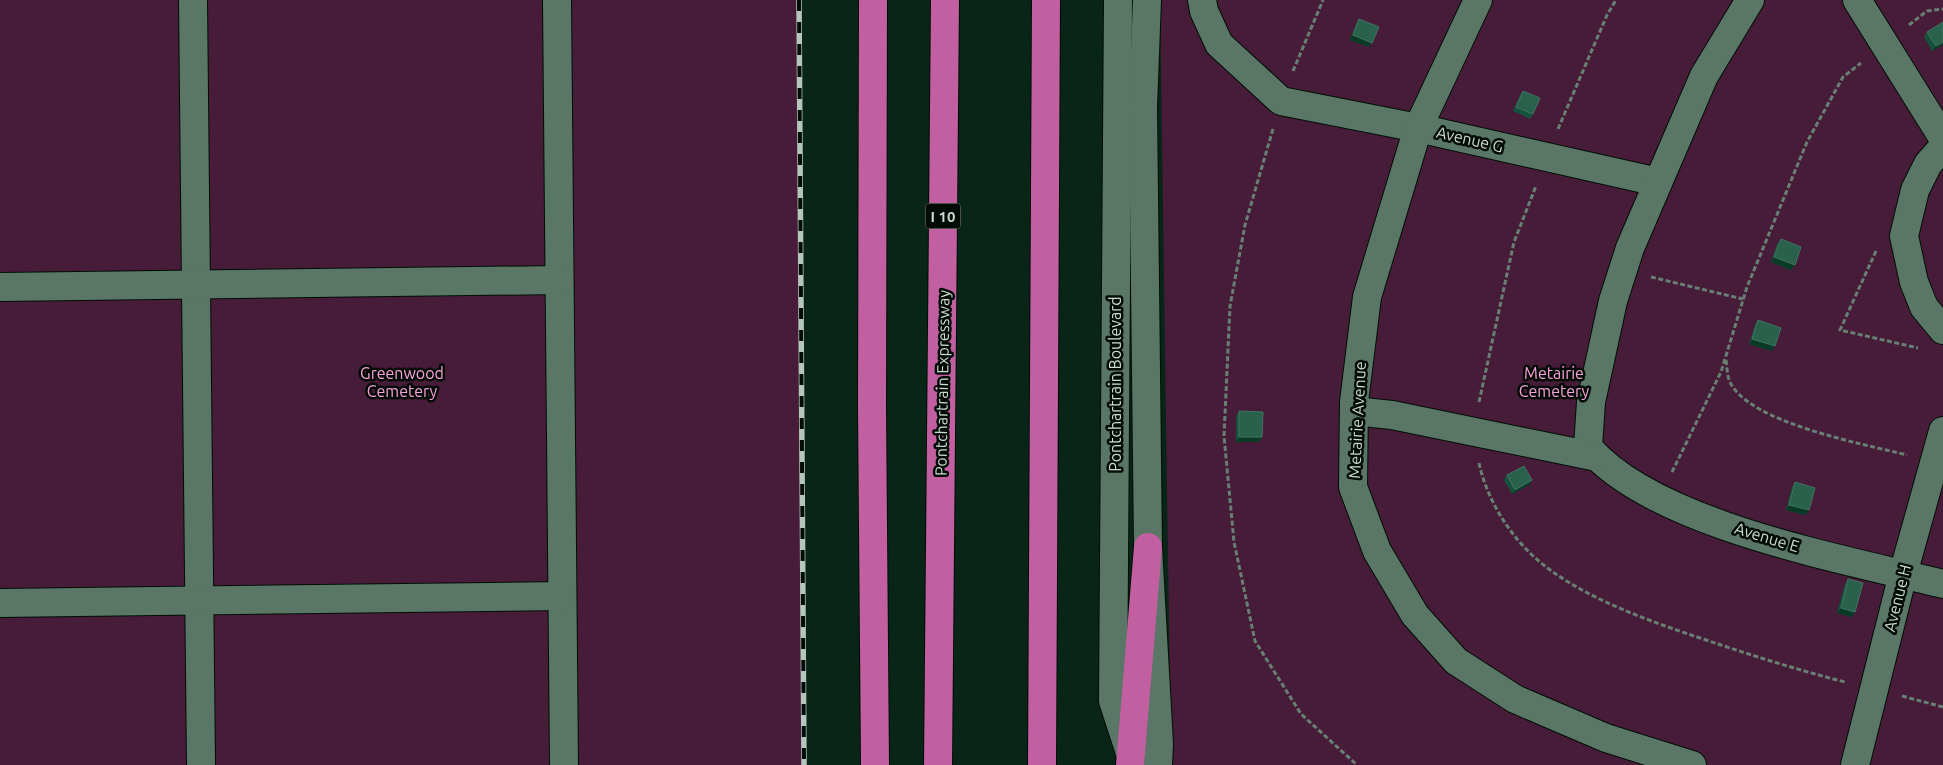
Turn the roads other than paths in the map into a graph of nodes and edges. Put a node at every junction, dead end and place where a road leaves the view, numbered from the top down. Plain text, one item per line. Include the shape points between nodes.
1 (194, 0) edge
2 (557, 0) edge
3 (873, 0) edge
4 (945, 0) edge
5 (1046, 0) edge
6 (1118, 0) edge
7 (1147, 0) edge
8 (1202, 0) edge
9 (1478, 0) edge
10 (1750, 0) edge
11 (1857, 0) edge
12 (1418, 128) junction
13 (1943, 138) edge
14 (1943, 147) edge
15 (1658, 182) junction
16 (558, 280) junction
17 (197, 286) junction
18 (0, 288) edge
19 (1943, 330) edge
20 (1354, 411) junction
21 (1943, 431) edge
22 (1599, 460) junction
23 (1148, 547) junction
24 (1903, 574) junction
25 (1943, 584) edge
26 (562, 596) junction
27 (200, 600) junction
28 (0, 603) edge
29 (1131, 760) edge
30 (201, 765) edge
31 (564, 765) edge
32 (875, 765) edge
33 (938, 765) edge
34 (1042, 765) edge
35 (1158, 765) edge
36 (1692, 765) edge
37 (1855, 765) edge

1 - 17 street
2 - 16 street
3 - 32 highway
4 - 33 highway, Pontchartrain Expressway / I 10
5 - 34 highway
6 - 29 street, Pontchartrain Boulevard via 1113,701
7 - 23 street, Pontchartrain Boulevard via 1143,107
8 - 12 street, Avenue G via 1219,44 1280,101
9 - 12 street, Metairie Avenue
10 - 15 street via 1704,76
11 - 13 street
12 - 15 street, Avenue G
12 - 20 street, Metairie Avenue via 1367,297
14 - 19 street via 1928,164 1915,190 1904,236 1914,282 1924,306
15 - 22 street via 1630,248 1613,301 1591,402 1588,447
16 - 17 street
16 - 26 street
17 - 18 street
17 - 27 street
20 - 22 street, Avenue E via 1392,415
20 - 36 street, Metairie Avenue via 1353,487 1378,551 1415,615 1456,661 1515,700 1606,738
21 - 24 street, Avenue H
22 - 24 street, Avenue E via 1686,510 1778,543
23 - 29 highway
23 - 35 street, Pontchartrain Boulevard
24 - 25 street, Avenue E
24 - 37 street, Avenue H
26 - 27 street
26 - 31 street
27 - 28 street
27 - 30 street

